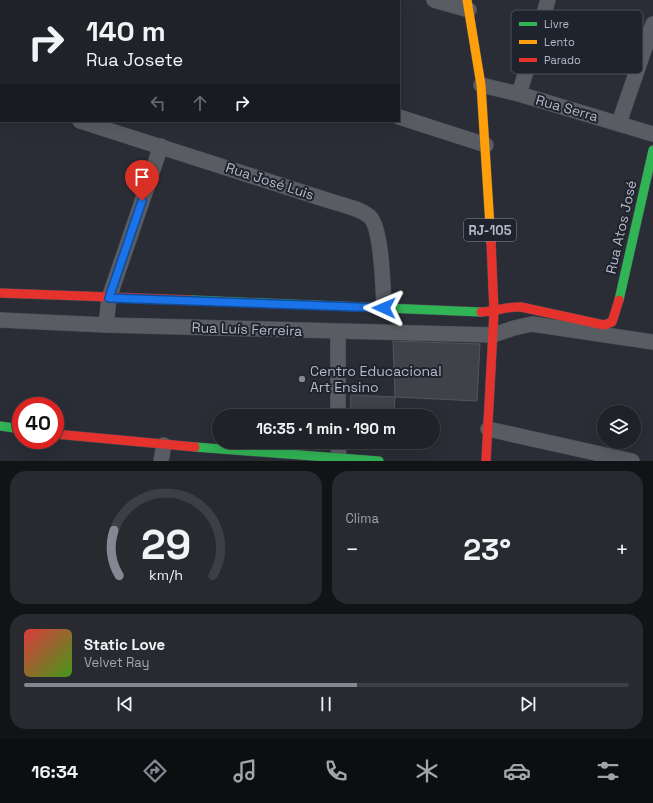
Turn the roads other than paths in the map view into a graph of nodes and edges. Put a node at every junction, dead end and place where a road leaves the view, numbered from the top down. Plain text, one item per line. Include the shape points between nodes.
1 (434, 0) edge
2 (548, 0) edge
3 (468, 5) edge
4 (545, 10) edge
5 (653, 24) edge
6 (643, 53) edge
7 (525, 74) edge
8 (636, 74) edge
9 (481, 85) junction
10 (519, 94) junction
11 (400, 118) edge
12 (83, 122) edge
13 (619, 123) junction
14 (653, 134) edge
15 (486, 145) junction
16 (161, 146) junction
17 (653, 150) edge
18 (0, 293) edge
19 (109, 298) junction
20 (368, 307) junction
21 (384, 308) junction
22 (617, 310) joint
23 (494, 312) junction
24 (0, 320) edge
25 (106, 325) junction
26 (338, 331) junction
27 (367, 332) junction
28 (493, 335) junction
29 (653, 342) edge
30 (338, 409) edge
31 (0, 426) edge
32 (12, 428) edge
33 (488, 428) junction
34 (64, 435) edge
35 (164, 445) junction
36 (338, 453) edge
37 (225, 455) edge
38 (161, 461) edge
39 (379, 461) edge
40 (486, 461) edge
41 (632, 461) edge

1 - 3 street
2 - 4 street
3 - 9 street, RJ-105
5 - 6 street
7 - 10 street
8 - 13 street
9 - 10 street, Rua Serra
9 - 15 street, RJ-105
10 - 13 street, Rua Serra
11 - 15 street
12 - 16 street, Rua José Luis
13 - 14 street, Rua Serra
15 - 23 street, RJ-105
16 - 19 street
16 - 21 street, Rua José Luis via 365,214 375,225 379,239
17 - 22 street, Rua Atos José
18 - 19 street, Rua Luís Ferreira
19 - 20 street, Rua Luís Ferreira
19 - 25 street
20 - 21 street, Rua Luís Ferreira
20 - 27 street
21 - 23 street, Rua Luís Ferreira
22 - 23 street, Rua Luís Ferreira via 613,322 605,325 522,307
23 - 28 street, RJ-105
24 - 25 street, Rua Luís Ferreira
25 - 26 street, Rua Luís Ferreira
26 - 27 street, Rua Luís Ferreira
26 - 30 street
27 - 28 street, Rua Luís Ferreira
28 - 29 street, Rua Luís Ferreira via 532,324
28 - 33 street, RJ-105
31 - 32 street
33 - 40 street, RJ-105
33 - 41 street
34 - 35 street
35 - 37 street
35 - 38 street
36 - 37 street
36 - 39 street

